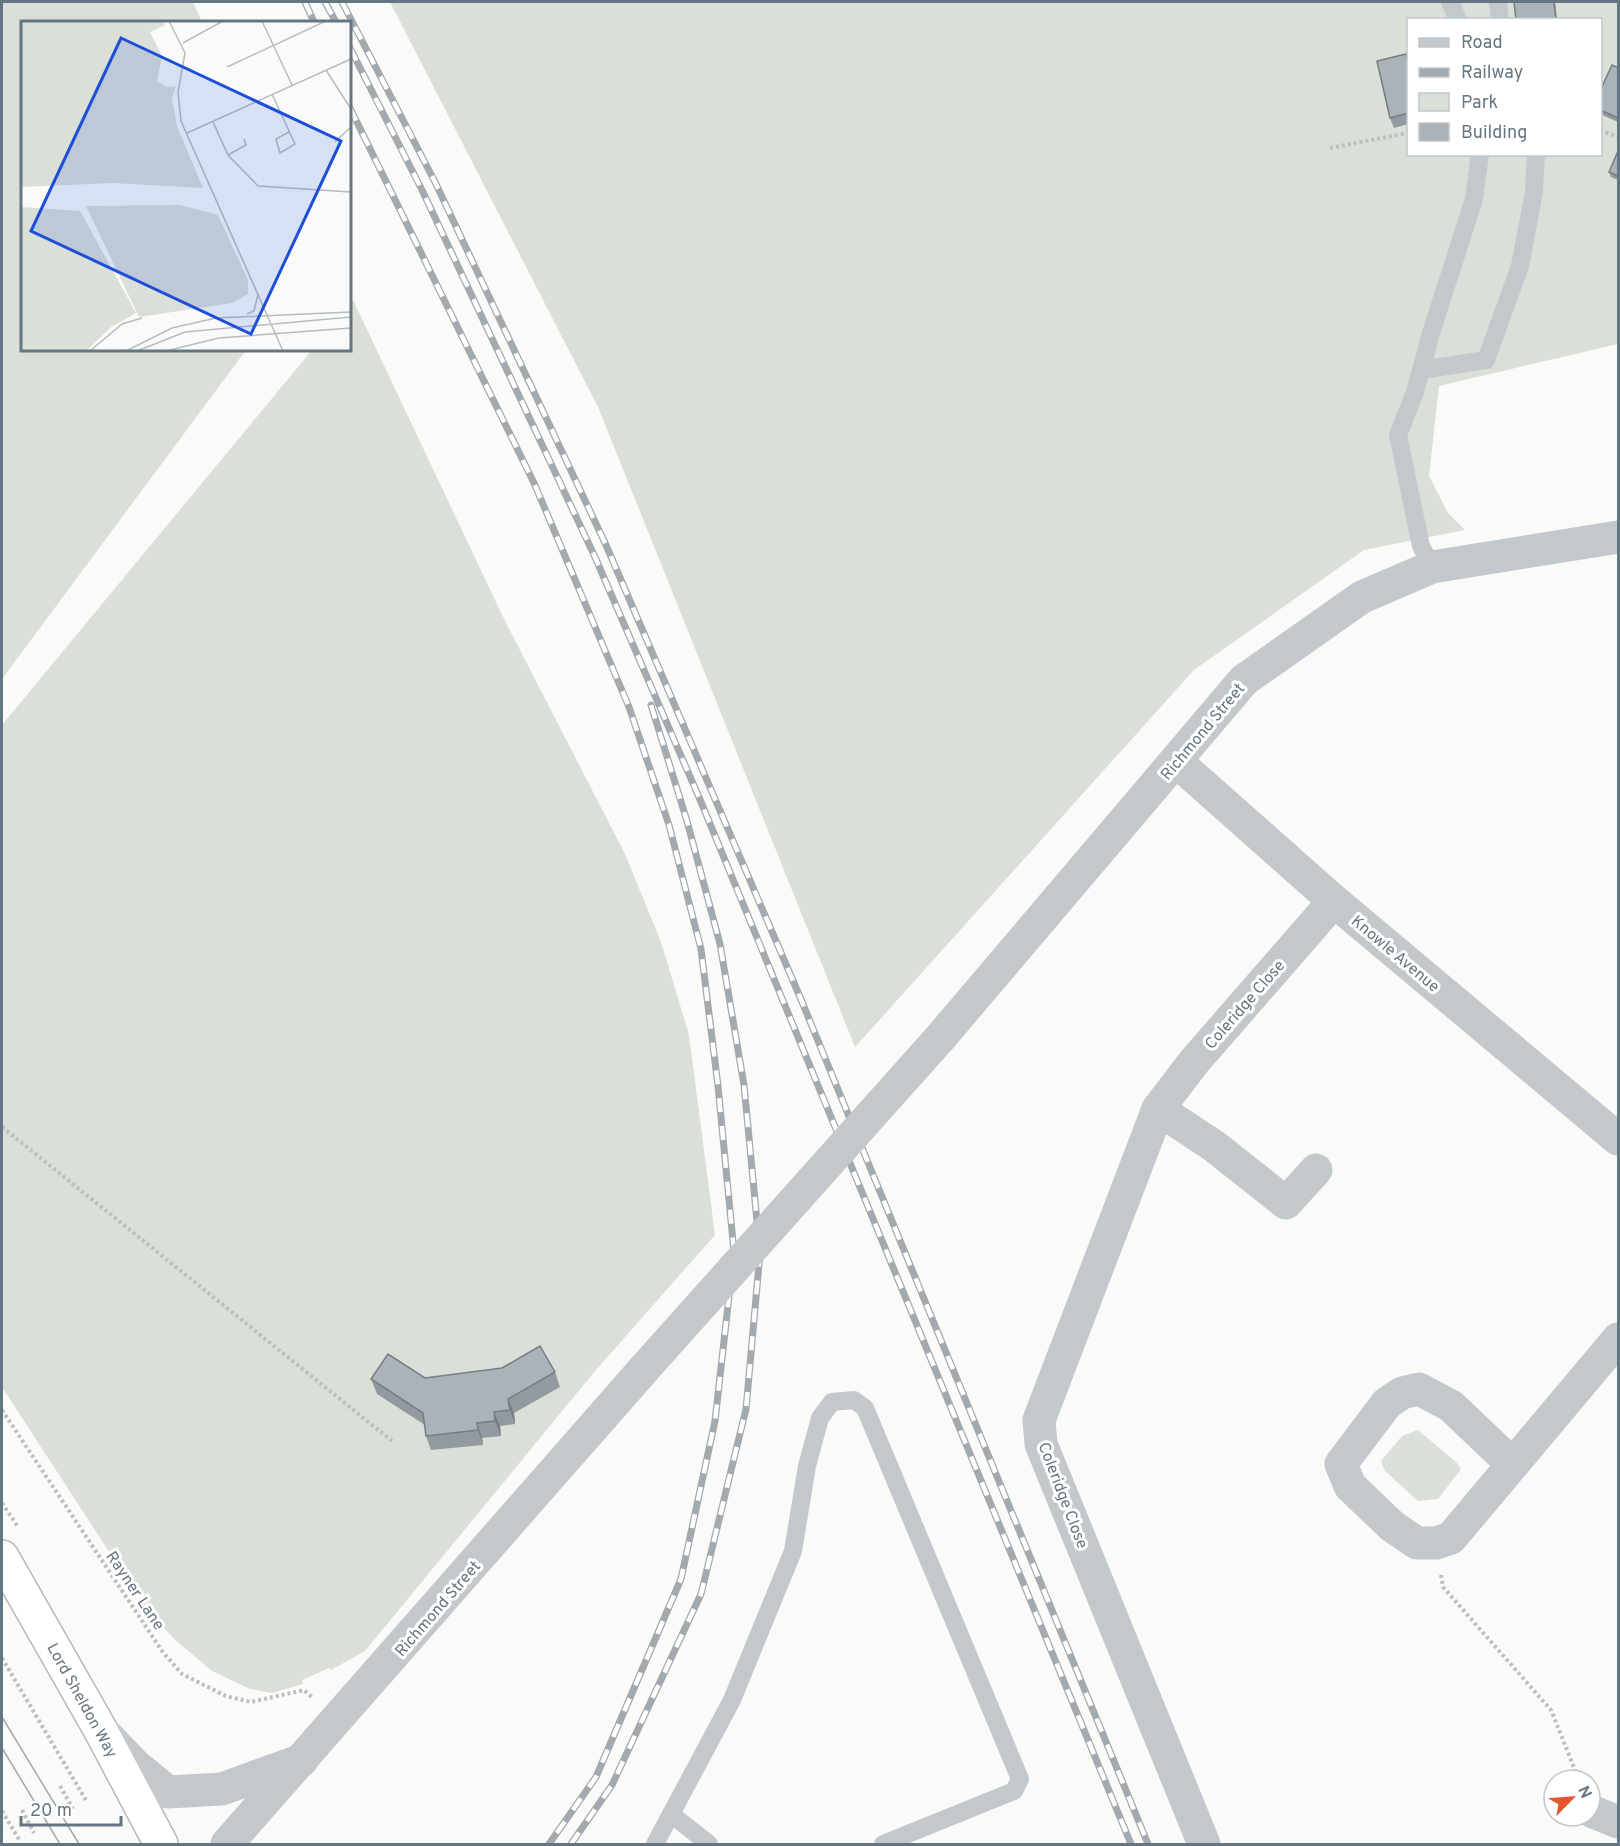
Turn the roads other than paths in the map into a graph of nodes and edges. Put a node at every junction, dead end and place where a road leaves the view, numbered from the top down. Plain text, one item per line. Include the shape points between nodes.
1 (1450, 2) edge
2 (1498, 2) edge
3 (1457, 18) edge
4 (1500, 18) edge
5 (1480, 156) edge
6 (1536, 156) edge
7 (1421, 370) junction
8 (1618, 537) edge
9 (1432, 567) junction
10 (1177, 762) junction
11 (1334, 901) junction
12 (1158, 1109) junction
13 (1618, 1139) edge
14 (1316, 1170) dead end
15 (1618, 1339) edge
16 (1511, 1463) junction
17 (2, 1557) edge
18 (100, 1729) junction
19 (304, 1759) junction
20 (671, 1815) junction
21 (161, 1845) edge
22 (227, 1845) edge
23 (655, 1845) edge
24 (709, 1845) edge
25 (883, 1845) edge
26 (1204, 1845) edge

1 - 3 lane
2 - 4 lane
5 - 7 lane via 1474,199
6 - 7 lane via 1534,192 1520,266 1486,360
7 - 9 lane via 1398,435 1421,546
8 - 9 street, Richmond Street
9 - 10 street, Richmond Street via 1362,597 1244,680
10 - 11 street, Knowle Avenue
10 - 19 street, Richmond Street, bridge via 940,1038
11 - 12 street, Coleridge Close
11 - 13 street, Knowle Avenue
12 - 14 street via 1214,1146 1286,1203
12 - 26 street, Coleridge Close via 1039,1420 1041,1444
15 - 16 street
16 - 16 street via 1450,1539 1436,1543 1417,1542 1392,1526 1350,1486 1341,1464 1387,1403 1402,1393 1419,1389 1451,1406
17 - 18 highway, Lord Sheldon Way
18 - 19 street via 168,1792 222,1789
18 - 21 highway, Lord Sheldon Way
19 - 22 street, Richmond Street
20 - 23 lane
20 - 24 lane
20 - 25 lane via 732,1700 793,1551 807,1466 820,1418 832,1402 854,1400 865,1408 1020,1779 1014,1791

